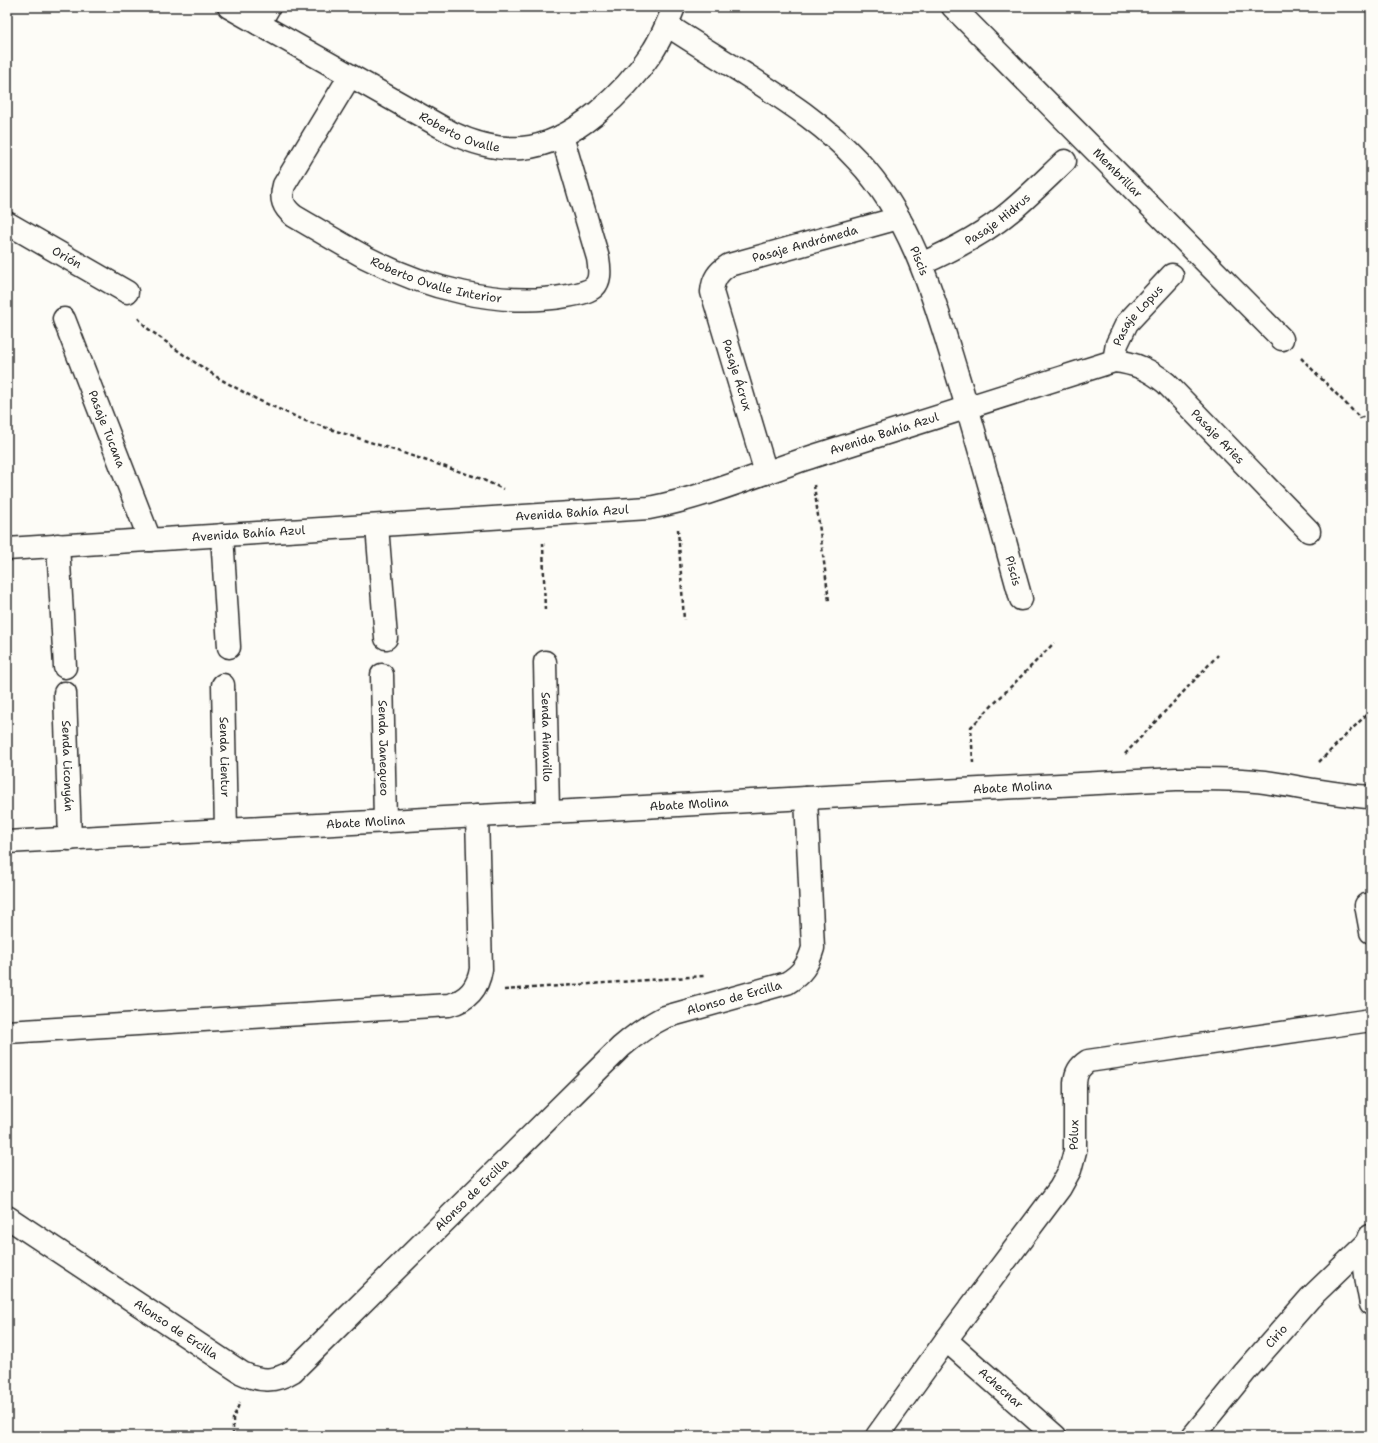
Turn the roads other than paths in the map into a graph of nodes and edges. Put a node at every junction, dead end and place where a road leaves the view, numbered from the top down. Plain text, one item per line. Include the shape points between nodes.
1 (229, 7) edge
2 (953, 7) edge
3 (264, 16) edge
4 (670, 16) edge
5 (350, 76) junction
6 (562, 136) junction
7 (1065, 161) dead end
8 (899, 218) junction
9 (7, 223) edge
10 (921, 264) junction
11 (1172, 275) dead end
12 (715, 277) joint
13 (126, 292) road end
14 (64, 319) dead end
15 (1282, 339) road end
16 (1114, 361) junction
17 (967, 406) junction
18 (766, 473) junction
19 (377, 526) junction
20 (1309, 531) dead end
21 (222, 535) junction
22 (150, 540) junction
23 (58, 545) junction
24 (7, 549) edge
25 (1021, 599) dead end
26 (386, 638) dead end
27 (229, 647) dead end
28 (545, 662) dead end
29 (65, 667) dead end
30 (382, 675) dead end
31 (223, 685) dead end
32 (65, 693) dead end
33 (1371, 797) edge
34 (806, 798) junction
35 (548, 812) junction
36 (477, 816) junction
37 (385, 821) junction
38 (226, 830) junction
39 (70, 839) junction
40 (7, 842) edge
41 (1366, 905) dead end
42 (1371, 932) edge
43 (1371, 1020) edge
44 (7, 1032) edge
45 (7, 1217) edge
46 (1369, 1238) edge
47 (1371, 1304) edge
48 (946, 1340) junction
49 (877, 1436) edge
50 (1055, 1436) edge
51 (1193, 1436) edge

1 - 3 street, Roberto Ovalle
2 - 15 street, Membrillar
3 - 5 street, Roberto Ovalle
4 - 6 street, Roberto Ovalle via 654,50 620,92 602,109
4 - 8 street, Piscis via 834,137 858,161
5 - 6 street, Roberto Ovalle via 468,141 486,146 524,148
5 - 6 street, Roberto Ovalle Interior via 284,185 282,203 294,216 366,257 426,282 481,296 529,300 558,298 586,292 596,285 600,278 598,258
7 - 10 street, Pasaje Hidrus via 1010,212 988,228
8 - 10 street, Piscis
8 - 12 street, Pasaje Andrómeda via 729,266
9 - 13 street, Orión
10 - 17 street, Piscis
11 - 16 street, Pasaje Lopus via 1127,324 1117,344
12 - 18 street, Pasaje Ácrux via 712,292
14 - 22 street, Pasaje Tucana
16 - 17 street, Avenida Bahía Azul
16 - 20 street, Pasaje Aries via 1141,366 1166,383
17 - 18 street, Avenida Bahía Azul
17 - 25 street, Piscis
18 - 19 street, Avenida Bahía Azul via 676,503 649,508
19 - 21 street, Avenida Bahía Azul
19 - 26 street
21 - 22 street, Avenida Bahía Azul
21 - 27 street
22 - 23 street, Avenida Bahía Azul
23 - 24 street, Avenida Bahía Azul
23 - 29 street
28 - 35 street, Senda Ainavillo
30 - 37 street, Senda Janequeo
31 - 38 street, Senda Lientur
32 - 39 street, Senda Liconyán
33 - 34 street, Abate Molina via 1326,793 1264,782 1220,779
34 - 35 street, Abate Molina
34 - 45 street, Alonso de Ercilla via 813,948 805,969 787,983 665,1016 644,1028 621,1047 293,1371 284,1377 262,1380 236,1368
35 - 36 street, Abate Molina
36 - 37 street, Abate Molina
36 - 44 street via 481,969 477,986 461,1001 449,1005
37 - 38 street, Abate Molina
38 - 39 street, Abate Molina
39 - 40 street, Abate Molina
41 - 42 street
43 - 48 street, Pólux via 1088,1061 1080,1067 1075,1083 1075,1151 1070,1170 1060,1188
46 - 47 street via 1364,1256
46 - 51 street, Cirio via 1310,1298
48 - 49 street, Pólux
48 - 50 street, Achecnar

